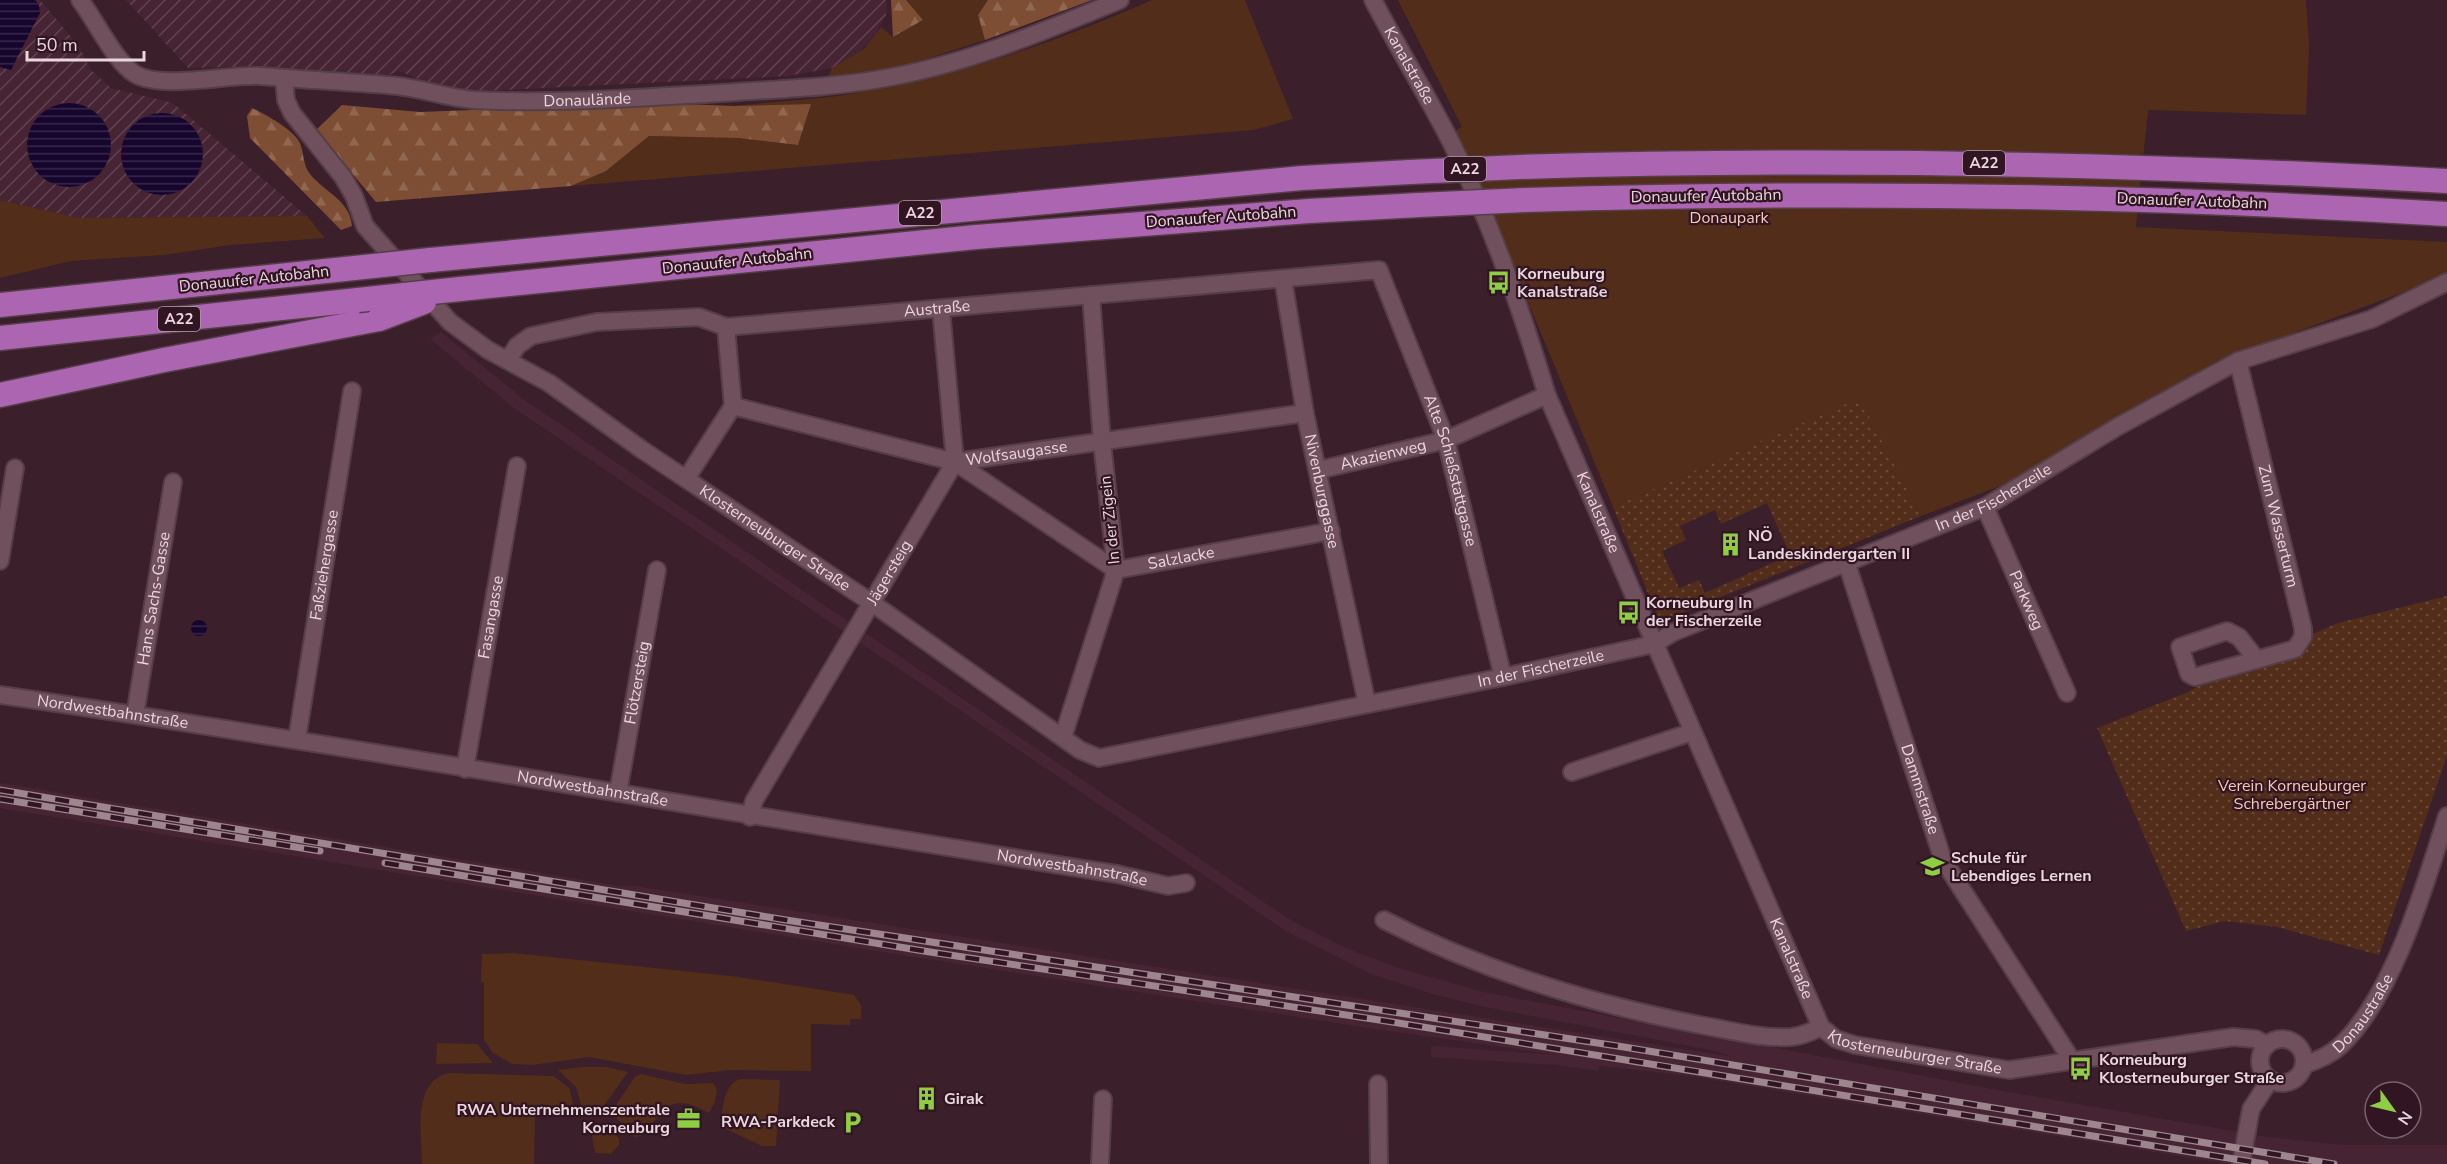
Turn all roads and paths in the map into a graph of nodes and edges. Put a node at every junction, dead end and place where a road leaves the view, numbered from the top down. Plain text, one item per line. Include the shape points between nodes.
1 (80, 0) edge
2 (1120, 0) edge
3 (1373, 0) edge
4 (284, 79) junction
5 (2447, 181) edge
6 (2447, 214) edge
7 (1379, 270) joint
8 (1283, 279) junction
9 (2447, 282) edge
10 (460, 289) junction
11 (1091, 296) junction
12 (0, 305) edge
13 (941, 309) junction
14 (726, 327) junction
15 (0, 338) edge
16 (508, 360) junction
17 (2238, 361) junction
18 (352, 391) dead end
19 (0, 395) edge
20 (1547, 395) junction
21 (733, 406) junction
22 (1305, 413) junction
23 (1446, 440) junction
24 (1102, 442) junction
25 (955, 462) junction
26 (517, 466) dead end
27 (15, 468) dead end
28 (1319, 471) junction
29 (686, 479) junction
30 (172, 482) dead end
31 (1985, 507) junction
32 (1331, 531) junction
33 (0, 561) edge
34 (1846, 561) junction
35 (657, 570) dead end
36 (1116, 570) junction
37 (872, 603) junction
38 (1654, 644) junction
39 (2257, 660) dead end
40 (1503, 677) junction
41 (2067, 693) dead end
42 (0, 695) edge
43 (1366, 704) junction
44 (135, 715) junction
45 (1692, 732) junction
46 (1063, 737) junction
47 (297, 739) junction
48 (1099, 758) joint
49 (465, 769) junction
50 (1572, 772) dead end
51 (618, 793) junction
52 (750, 817) junction
53 (2446, 821) edge
54 (1186, 883) dead end
55 (1384, 920) dead end
56 (1821, 1027) junction
57 (2268, 1045) junction
58 (2071, 1059) junction
59 (2304, 1065) junction
60 (2270, 1080) junction
61 (1378, 1084) dead end
62 (1103, 1099) dead end
63 (1100, 1164) edge
64 (1379, 1164) edge
65 (2241, 1164) edge

1 - 4 street, Donaulände via 114,53 126,67 146,79 243,75
2 - 4 street, Donaulände via 1004,47 881,79 817,86 641,98 472,100 398,86
3 - 20 street, Kanalstraße via 1452,145 1496,243 1524,317
4 - 16 street, Klosterneuburger Straße via 292,113 343,177 373,238 450,322
5 - 12 highway, Donauufer Autobahn / A22, bridge via 2008,163 1520,167 1410,172 1266,181
6 - 10 highway, Donauufer Autobahn / A22, bridge via 2243,202 1999,195 1525,200 1000,235
7 - 8 street, Austraße
7 - 23 street, Alte Schießstattgasse
8 - 11 street, Austraße
8 - 22 street, Nivenburggasse
9 - 17 street, In der Fischerzeile via 2372,319
10 - 15 highway, Donauufer Autobahn / A22, bridge
10 - 19 highway, bridge via 379,319
11 - 13 street, Austraße
11 - 24 street, In der Zigein
13 - 14 street, Austraße
13 - 25 street
14 - 16 street, Austraße via 699,317 597,322 531,336 517,346
14 - 21 street
16 - 29 street, Klosterneuburger Straße via 549,383
17 - 31 street, In der Fischerzeile via 2117,427
17 - 39 street, Zum Wasserturm via 2303,628 2303,637 2295,649
18 - 47 street, Faßziehergasse
20 - 23 street, Akazienweg
20 - 38 street, Kanalstraße
21 - 25 street, Wolfsaugasse
21 - 29 street
22 - 24 street, Wolfsaugasse
22 - 28 street, Nivenburggasse
23 - 28 street, Akazienweg
23 - 40 street, Alte Schießstattgasse
24 - 25 street, Wolfsaugasse
24 - 36 street, In der Zigein
25 - 36 street
25 - 37 street, Jägersteig
26 - 49 street, Fasangasse
27 - 33 street
28 - 32 street, Nivenburggasse
29 - 37 street, Klosterneuburger Straße
30 - 44 street, Hans Sachs-Gasse
31 - 34 street, In der Fischerzeile
31 - 41 street, Parkweg
32 - 36 street, Salzlacke
32 - 43 street, Nivenburggasse
34 - 38 street, In der Fischerzeile via 1674,632
34 - 58 street, Dammstraße via 1943,860
35 - 51 street, Flötzersteig
36 - 46 street, In der Zigein
37 - 46 street, Klosterneuburger Straße
37 - 52 street, Jägersteig via 754,801
38 - 40 street, In der Fischerzeile
38 - 45 street, Kanalstraße
40 - 43 street, In der Fischerzeile
42 - 44 street, Nordwestbahnstraße
43 - 48 street, In der Fischerzeile
44 - 47 street, Nordwestbahnstraße
45 - 50 street
45 - 56 street, Kanalstraße
46 - 48 street, Klosterneuburger Straße
47 - 49 street, Nordwestbahnstraße
49 - 51 street, Nordwestbahnstraße
51 - 52 street, Nordwestbahnstraße
52 - 54 street, Nordwestbahnstraße via 1117,874 1168,886
53 - 59 street, Donaustraße via 2401,945 2363,1019 2338,1048 2325,1058
55 - 56 street, Klosterneuburger Straße via 1474,961 1623,1008 1777,1037 1804,1035
56 - 58 street, Klosterneuburger Straße via 1836,1039 1855,1045 1990,1068 2009,1070
57 - 58 street, Klosterneuburger Straße via 2256,1039 2233,1037
57 - 59 street, Klosterneuburger Straße via 2282,1039 2293,1042 2301,1049
57 - 60 street via 2260,1060
59 - 60 street, Donaustraße via 2291,1082
60 - 65 street via 2251,1109
61 - 64 street
62 - 63 street

